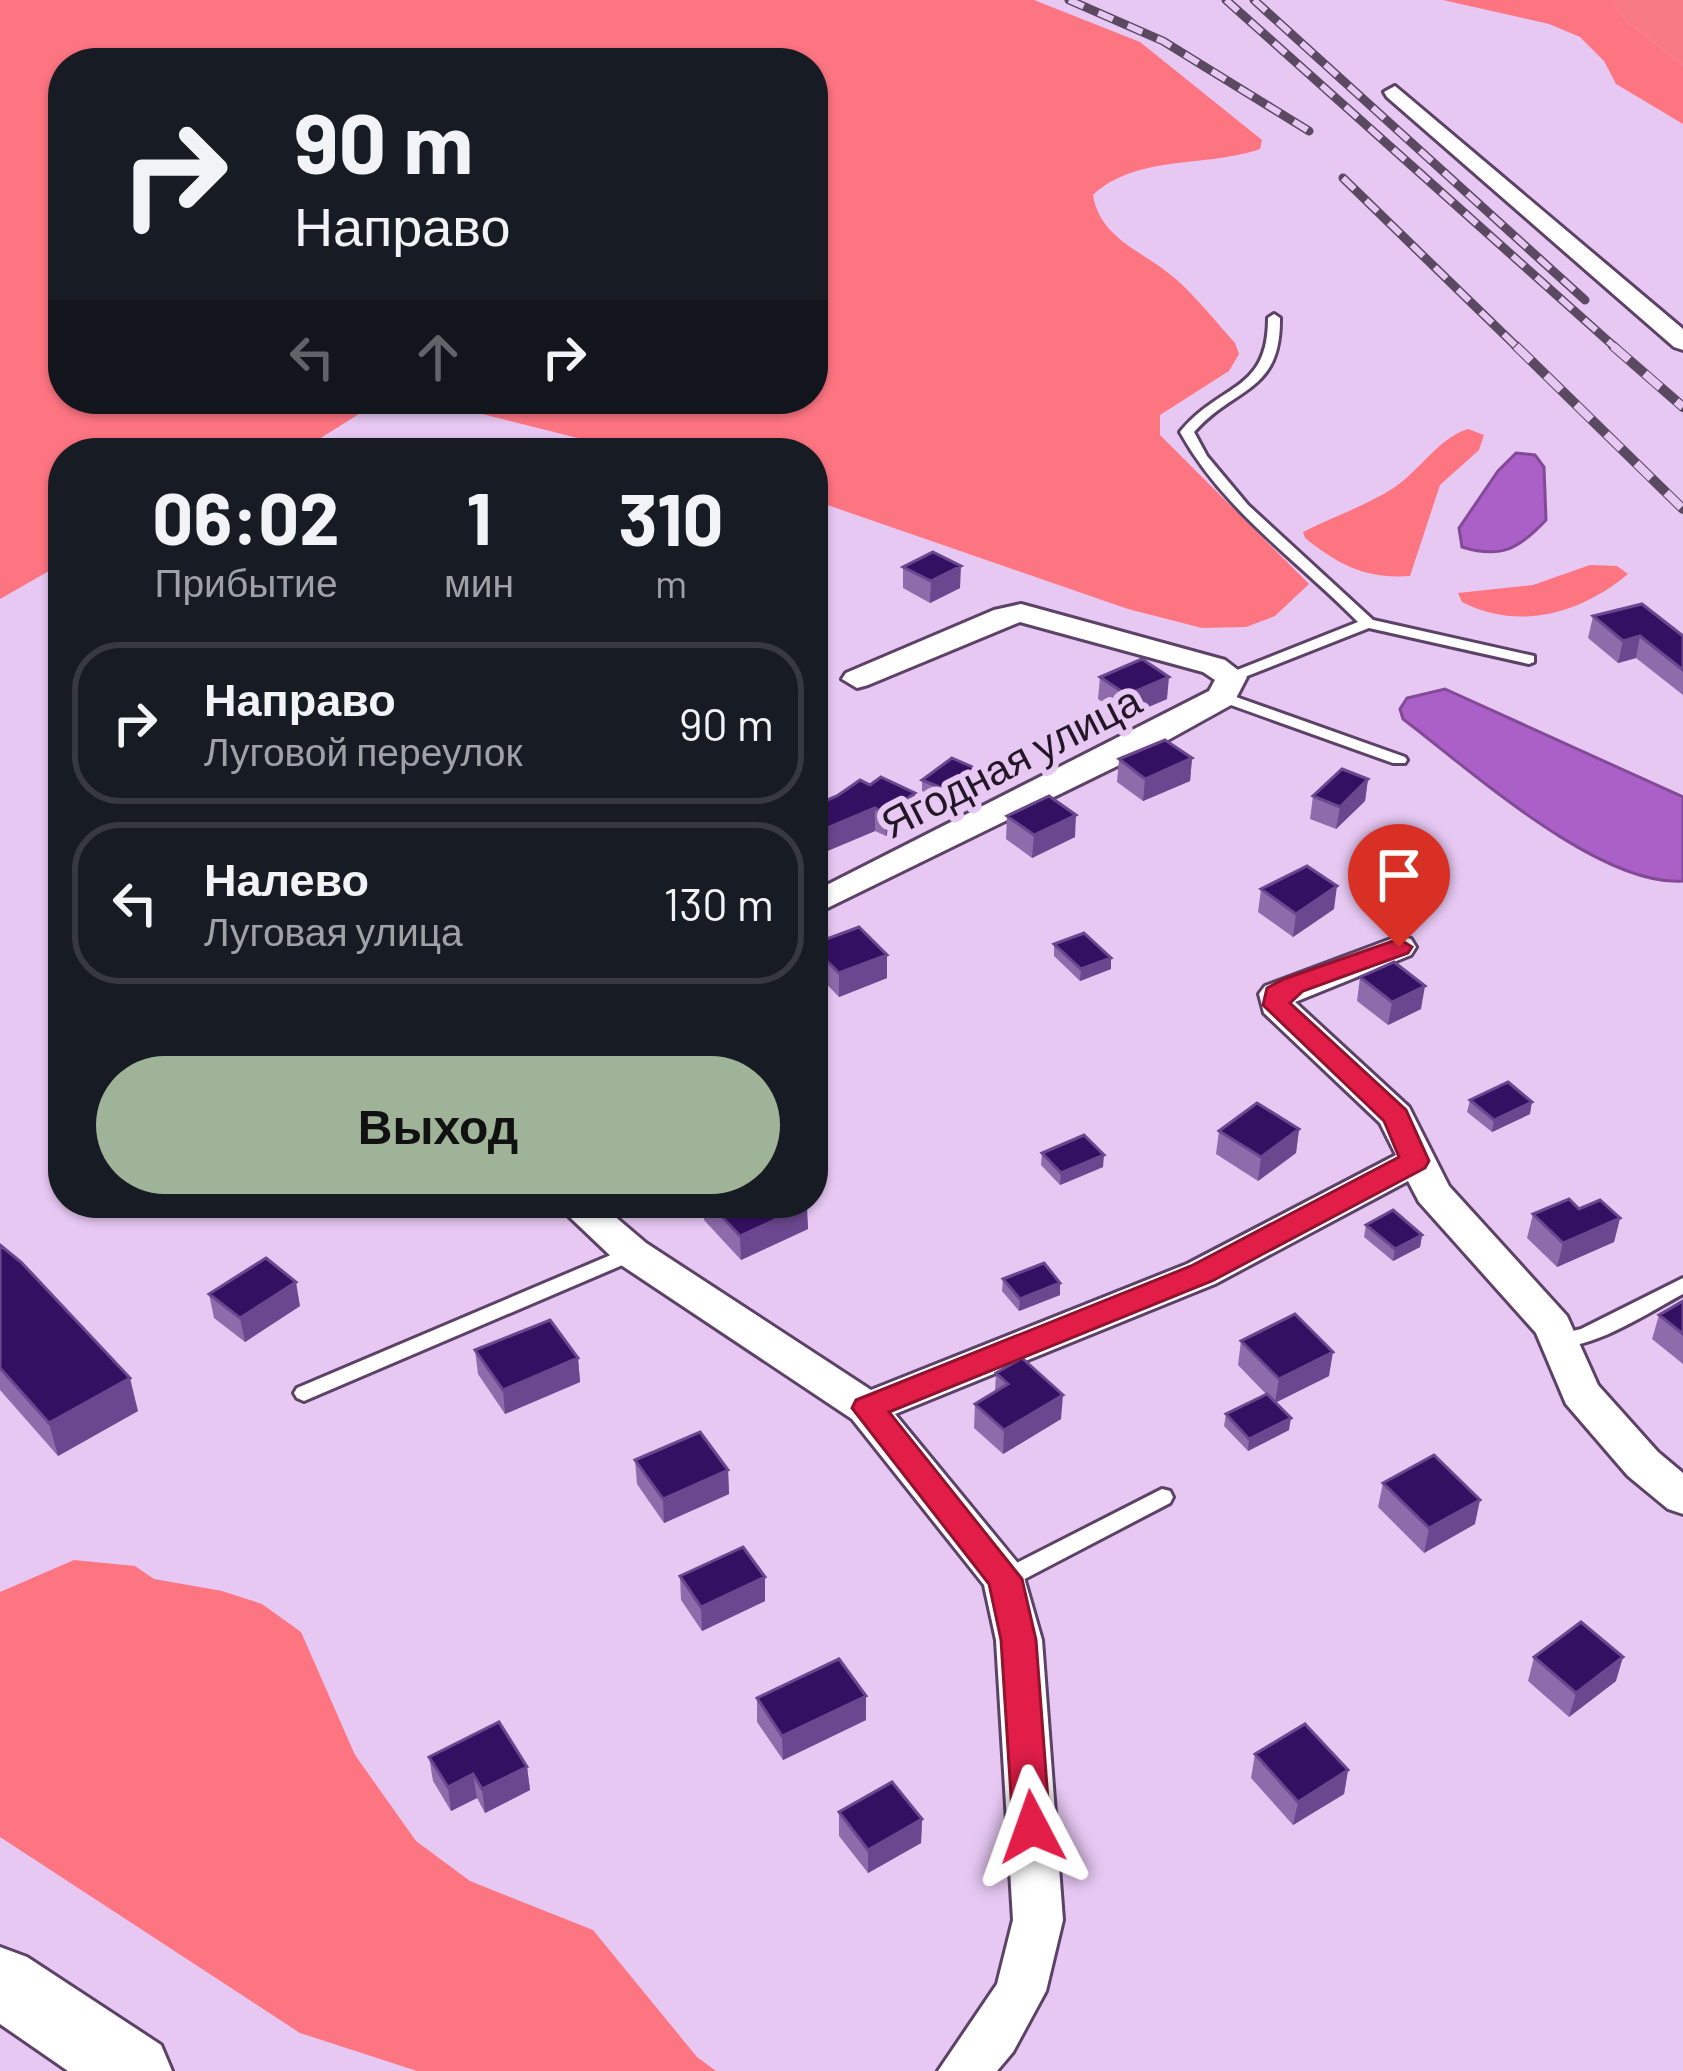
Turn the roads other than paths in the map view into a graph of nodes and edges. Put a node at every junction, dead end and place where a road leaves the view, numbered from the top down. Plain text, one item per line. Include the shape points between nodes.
1 (1395, 92) dead end
2 (1274, 318) dead end
3 (1683, 343) edge
4 (1369, 623) junction
5 (1529, 659) dead end
6 (857, 679) dead end
7 (1227, 687) junction
8 (1399, 760) dead end
9 (828, 897) edge
10 (1399, 947) dead end
11 (1414, 1161) junction
12 (592, 1218) edge
13 (632, 1252) junction
14 (1683, 1285) edge
15 (1559, 1341) junction
16 (304, 1393) dead end
17 (868, 1408) junction
18 (1162, 1497) dead end
19 (1683, 1497) edge
20 (1005, 1579) junction
21 (0, 1981) edge
22 (133, 2071) edge
23 (964, 2071) edge

1 - 3 street
2 - 4 lane via 1277,346 1266,369 1200,413 1186,432 1239,502
4 - 5 lane
4 - 7 lane
6 - 7 street via 1021,614 1214,666
7 - 8 lane
7 - 9 street, Ягодная улица
10 - 11 street via 1294,985 1277,994 1277,1005 1396,1116
11 - 15 street
11 - 17 street via 1201,1274
12 - 13 street
13 - 16 lane
13 - 17 street
14 - 15 lane
15 - 19 street via 1581,1393
17 - 20 street
18 - 20 lane
20 - 23 street via 1018,1640 1038,1920 1021,1991
21 - 22 main road

